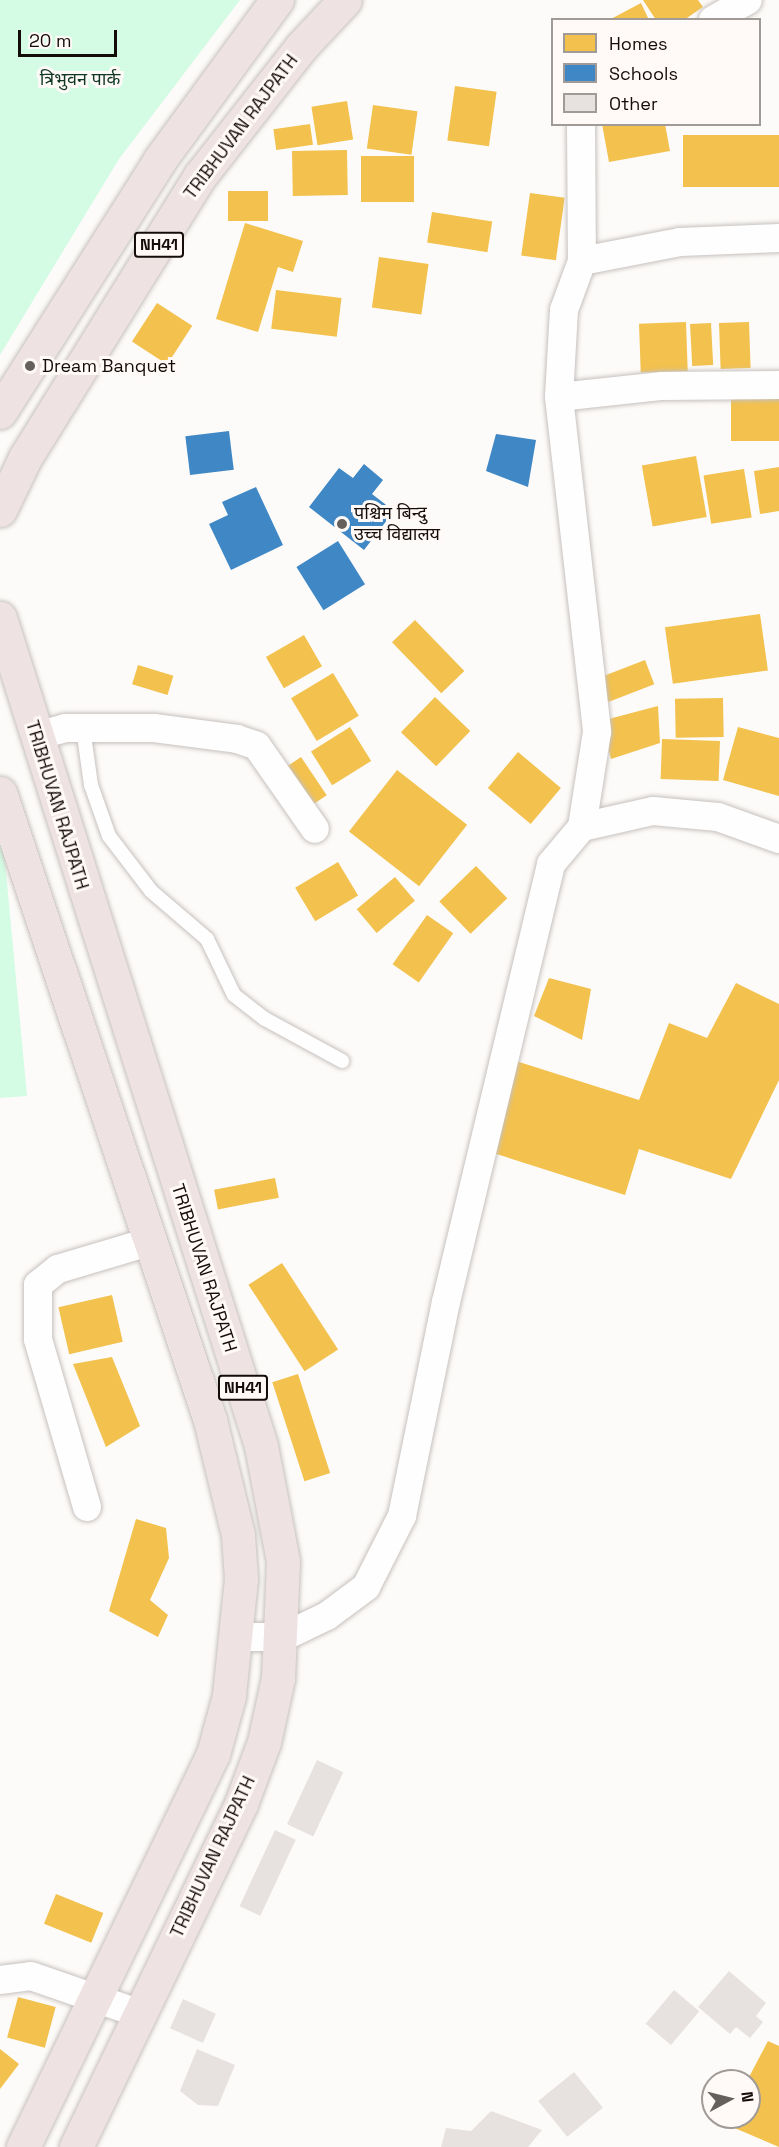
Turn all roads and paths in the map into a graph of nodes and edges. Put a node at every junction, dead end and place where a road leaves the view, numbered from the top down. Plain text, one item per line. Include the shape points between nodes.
1 (345, 0) edge
2 (748, 0) edge
3 (272, 7) edge
4 (716, 18) edge
5 (301, 46) junction
6 (581, 126) edge
7 (779, 238) edge
8 (582, 261) junction
9 (779, 385) edge
10 (559, 397) junction
11 (0, 412) edge
12 (0, 510) edge
13 (0, 618) edge
14 (83, 728) junction
15 (36, 736) junction
16 (0, 793) edge
17 (582, 827) junction
18 (315, 829) dead end
19 (779, 839) edge
20 (342, 1061) dead end
21 (152, 1241) junction
22 (87, 1507) dead end
23 (282, 1636) junction
24 (237, 1637) junction
25 (0, 1980) edge
26 (94, 1996) junction
27 (138, 2013) junction
28 (24, 2147) edge
29 (76, 2147) edge

1 - 5 highway, TRIBHUVAN RAJPATH / NH41
2 - 4 street
3 - 5 highway
3 - 11 highway, NH41 via 159,161
5 - 12 highway, TRIBHUVAN RAJPATH / NH41 via 200,176 25,458
6 - 8 street
7 - 8 street via 680,242
8 - 10 street via 564,310
9 - 10 street via 662,386
10 - 17 street via 597,732
13 - 15 highway, TRIBHUVAN RAJPATH / NH41
14 - 15 street
14 - 18 street via 154,728 256,746
14 - 20 lane via 91,785 109,836 151,891 207,939 234,995 265,1020
15 - 23 highway, TRIBHUVAN RAJPATH / NH41 via 261,1446 283,1561
16 - 21 highway, NH41
17 - 19 street via 653,811 718,817
17 - 23 street via 551,864 446,1302 402,1516 366,1587 327,1616
21 - 22 street via 58,1269 38,1285 38,1339
21 - 24 highway, NH41 via 210,1420 238,1535
23 - 24 street
23 - 27 highway, TRIBHUVAN RAJPATH / NH41 via 264,1742 241,1804
24 - 26 highway, NH41 via 213,1754
25 - 26 street via 31,1976
26 - 27 street
26 - 28 highway, NH41
27 - 29 highway, TRIBHUVAN RAJPATH / NH41

